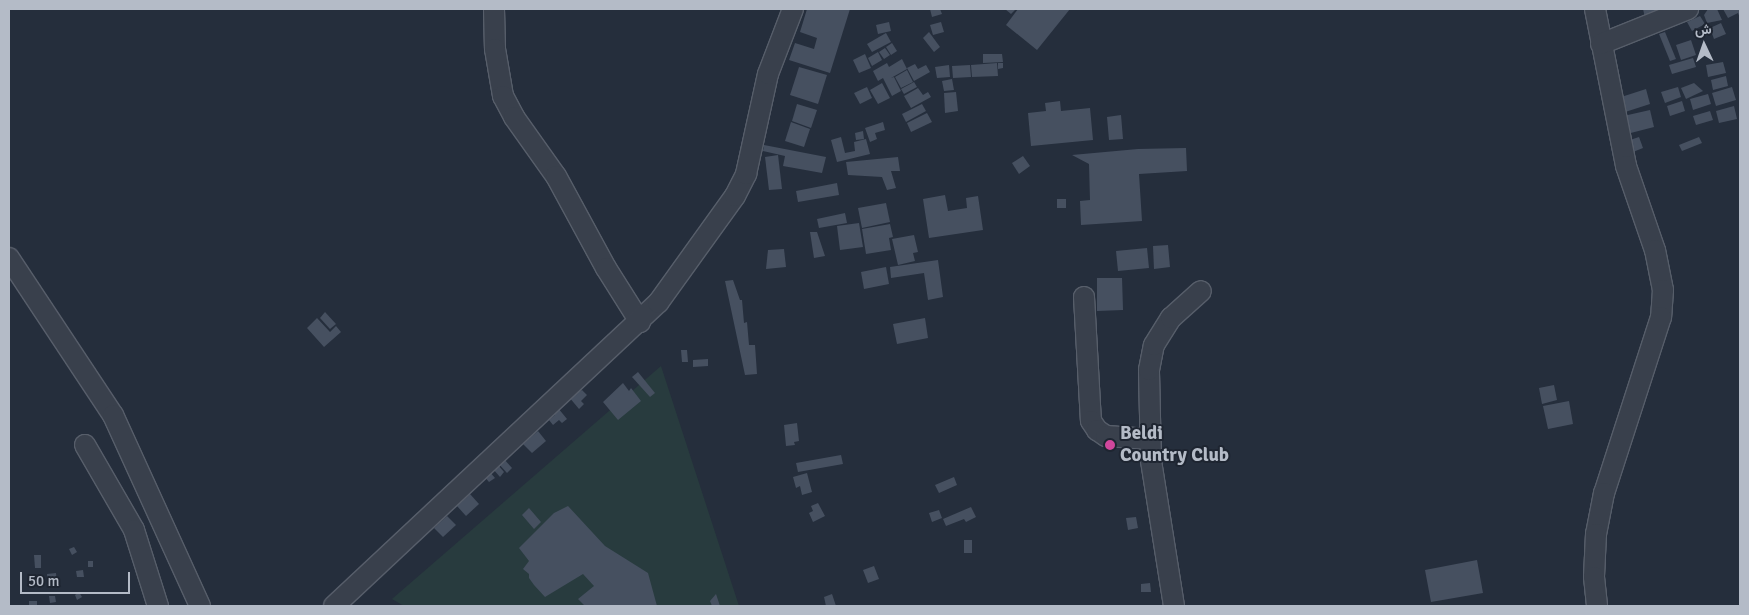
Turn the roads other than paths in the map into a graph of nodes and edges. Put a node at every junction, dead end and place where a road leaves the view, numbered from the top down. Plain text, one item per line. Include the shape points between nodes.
1 (494, 9) edge
2 (793, 9) edge
3 (1595, 9) edge
4 (1688, 9) edge
5 (1601, 44) junction
6 (9, 258) edge
7 (1201, 291) dead end
8 (1084, 297) dead end
9 (640, 322) junction
10 (1150, 439) junction
11 (85, 445) dead end
12 (158, 606) edge
13 (200, 606) edge
14 (334, 606) edge
15 (1174, 606) edge
16 (1597, 606) edge

1 - 9 street via 495,49 503,96 556,176 606,268
2 - 9 street via 768,74 746,174 717,222 658,303
3 - 5 street
4 - 5 street
5 - 16 street via 1626,166 1655,250 1663,290 1661,317 1604,493 1596,534 1594,577
6 - 13 street via 113,415
7 - 10 street via 1171,318 1154,345 1149,370
8 - 10 street via 1091,421 1106,436
9 - 14 street
10 - 15 street
11 - 12 street via 134,530

